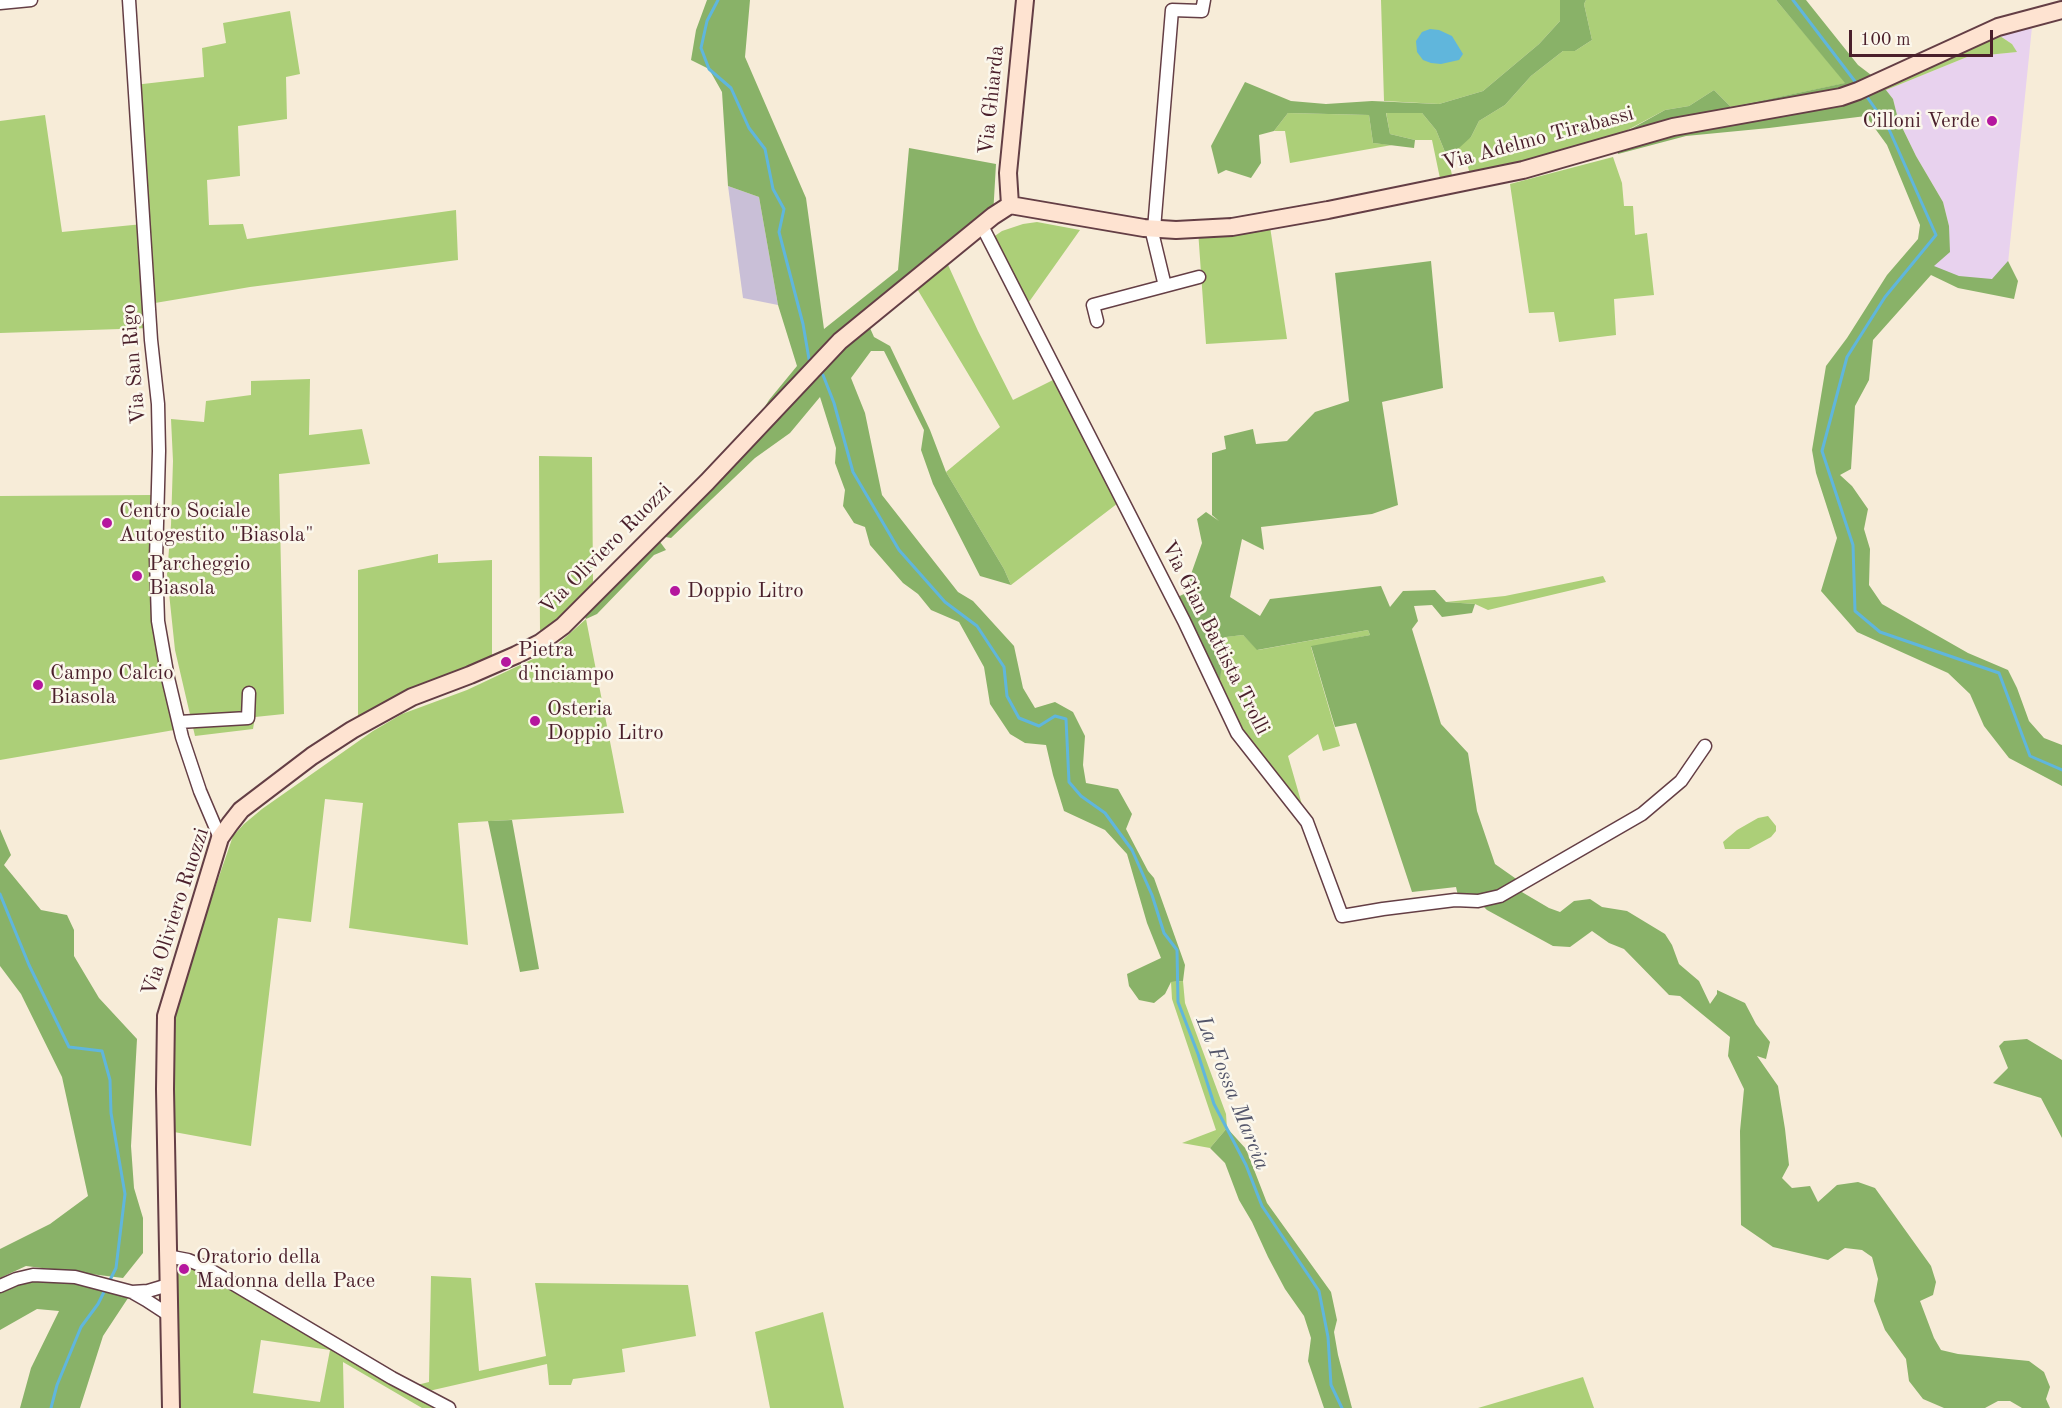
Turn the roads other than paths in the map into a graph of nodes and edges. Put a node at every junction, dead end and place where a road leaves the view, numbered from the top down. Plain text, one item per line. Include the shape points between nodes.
1 (31, 0) edge
2 (129, 0) edge
3 (1025, 0) edge
4 (1204, 0) edge
5 (0, 3) edge
6 (2062, 10) edge
7 (1010, 205) junction
8 (982, 226) junction
9 (1153, 229) junction
10 (1199, 277) dead end
11 (1165, 286) junction
12 (1097, 321) dead end
13 (249, 693) dead end
14 (179, 722) junction
15 (1705, 747) dead end
16 (220, 838) junction
17 (167, 1256) junction
18 (168, 1285) junction
19 (0, 1286) edge
20 (132, 1292) junction
21 (169, 1315) junction
22 (171, 1408) edge
23 (449, 1408) edge

1 - 5 street
2 - 14 street, Via San Rigo via 158,404 158,621
3 - 7 street, Via Ghiarda via 1008,173
4 - 9 street via 1202,11 1172,10
6 - 9 street, Via Adelmo Tirabassi via 1998,27 1841,97 1673,127 1523,170 1328,210 1232,227
7 - 8 street, Via Oliviero Ruozzi
7 - 9 street, Via Adelmo Tirabassi
8 - 15 street, Via Gian Battista Trolli via 1237,733 1307,822 1342,916 1500,896 1642,814 1682,781
8 - 16 street, Via Oliviero Ruozzi via 840,341 563,626 516,655 412,697 352,730 241,810
9 - 11 street
10 - 11 street
11 - 12 street via 1093,305
13 - 14 street via 248,718
14 - 16 street, Via San Rigo via 200,791
16 - 17 street, Via Oliviero Ruozzi via 166,1016
17 - 18 street, Via Oliviero Ruozzi
17 - 23 street via 205,1267
18 - 20 street
18 - 21 street, Via Oliviero Ruozzi
19 - 20 street via 33,1275 75,1277
20 - 21 street
21 - 22 street, Via Oliviero Ruozzi

